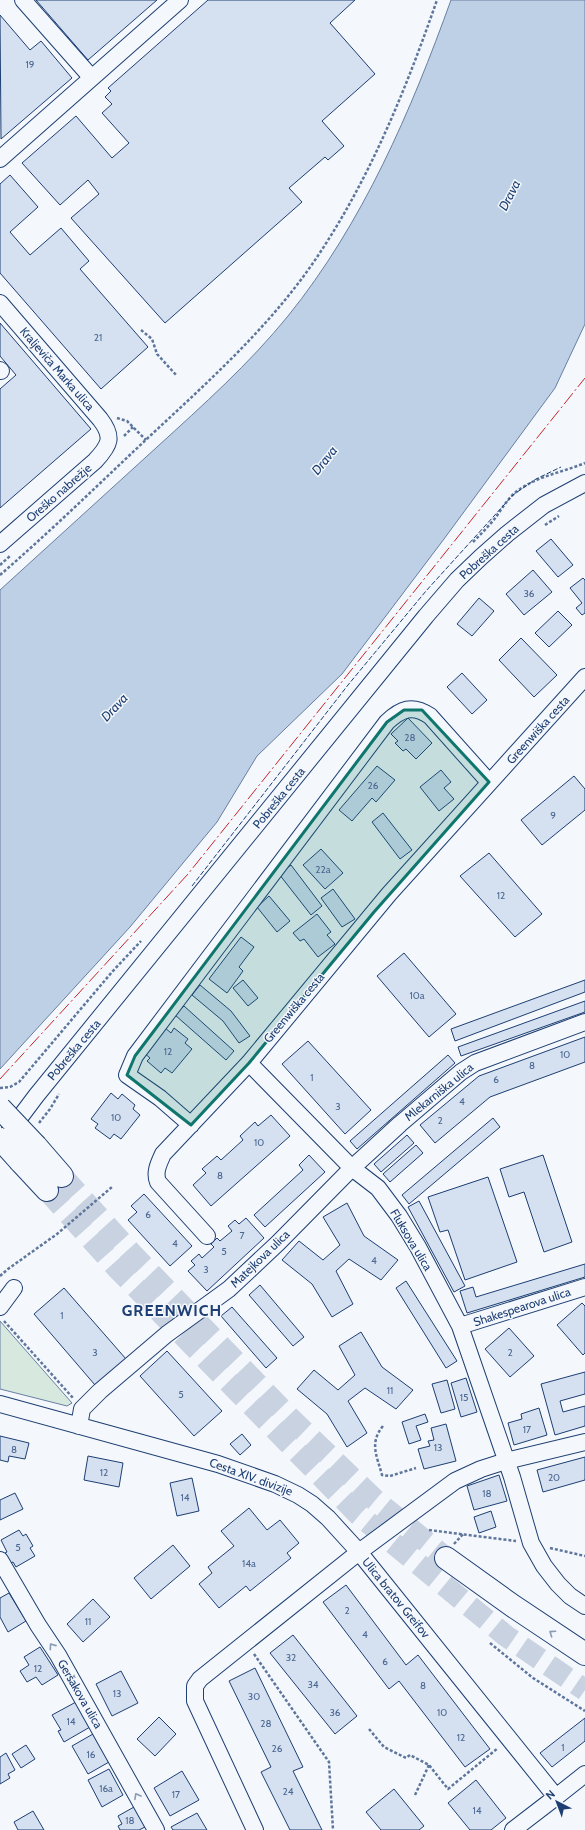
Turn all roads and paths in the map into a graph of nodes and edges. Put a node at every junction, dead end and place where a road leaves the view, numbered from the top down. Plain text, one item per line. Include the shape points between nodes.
1 (22, 0) edge
2 (180, 0) edge
3 (437, 0) edge
4 (91, 77) junction
5 (0, 159) edge
6 (0, 303) edge
7 (141, 330) dead end
8 (177, 376) dead end
9 (108, 432) junction
10 (146, 440) junction
11 (585, 484) edge
12 (0, 544) edge
13 (0, 575) edge
14 (585, 677) edge
15 (489, 782) junction
16 (585, 1022) edge
17 (248, 1062) junction
18 (0, 1108) edge
19 (191, 1125) junction
20 (2, 1134) edge
21 (28, 1154) junction
22 (352, 1168) junction
23 (54, 1183) tunnel mouth
24 (112, 1187) dead end
25 (207, 1236) dead end
26 (0, 1276) edge
27 (585, 1287) edge
28 (14, 1288) dead end
29 (0, 1307) edge
30 (0, 1316) edge
31 (460, 1326) junction
32 (76, 1403) dead end
33 (0, 1404) edge
34 (79, 1426) junction
35 (382, 1426) dead end
36 (585, 1442) edge
37 (506, 1461) junction
38 (416, 1468) dead end
39 (429, 1530) dead end
40 (463, 1534) dead end
41 (359, 1552) junction
42 (446, 1558) tunnel mouth
43 (0, 1560) edge
44 (585, 1606) edge
45 (246, 1642) junction
46 (490, 1642) dead end
47 (585, 1654) edge
48 (585, 1711) edge
49 (369, 1729) dead end
50 (509, 1739) junction
51 (428, 1765) junction
52 (585, 1774) edge
53 (415, 1795) dead end
54 (556, 1796) junction
55 (156, 1830) edge
56 (255, 1830) edge
57 (333, 1830) edge
58 (513, 1830) edge

1 - 4 street
2 - 4 street
3 - 10 path via 384,135 347,208 312,263 246,344
4 - 5 street
6 - 9 street, Kraljeviča Marka ulica
7 - 8 path via 152,339 157,354
9 - 10 path via 118,417
9 - 12 street, Oreško nabrežje via 108,445 95,461
10 - 13 path
11 - 20 street, Pobreška cesta via 544,505 481,556 452,586 36,1096
14 - 15 street, Greenwiška cesta
15 - 17 street, Greenwiška cesta via 389,894
15 - 19 street via 422,710 404,710 394,715 135,1056 127,1074
16 - 22 street, Mlekarniška ulica via 475,1063 400,1124
17 - 19 street, Greenwiška cesta
17 - 22 street, Fluksova ulica
18 - 21 highway, bridge
19 - 25 street, Greenwiška cesta via 163,1154 156,1177
20 - 21 highway, bridge
21 - 23 highway
22 - 31 street, Fluksova ulica via 378,1188 399,1216
22 - 34 street, Matejkova ulica via 229,1289 167,1334 100,1391 82,1409
24 - 26 path via 57,1234
27 - 31 street, Shakespearova ulica
28 - 29 street
30 - 32 path
31 - 37 street, Fluksova ulica
33 - 34 street, Cesta XIV. divizije
34 - 41 street, Cesta XIV. divizije via 218,1464 298,1495 328,1518
35 - 38 path via 374,1442 382,1475 390,1476
36 - 37 street
37 - 41 street via 455,1481
37 - 44 street via 531,1543 558,1584
39 - 40 path
41 - 45 street, Ulica bratov Greifov
41 - 50 street, Ulica bratov Greifov
47 -> 42 highway
55 -> 43 street, Geršakova ulica via 58,1655
45 - 56 street, Ulica bratov Greifov via 200,1679 194,1692 195,1701
45 - 57 path via 329,1762
46 - 48 path via 533,1678
49 - 51 path via 384,1747 406,1758 410,1755
50 - 51 path via 448,1789
50 - 54 street, Ulica bratov Greifov
51 - 53 path
52 - 54 street
54 - 58 street

